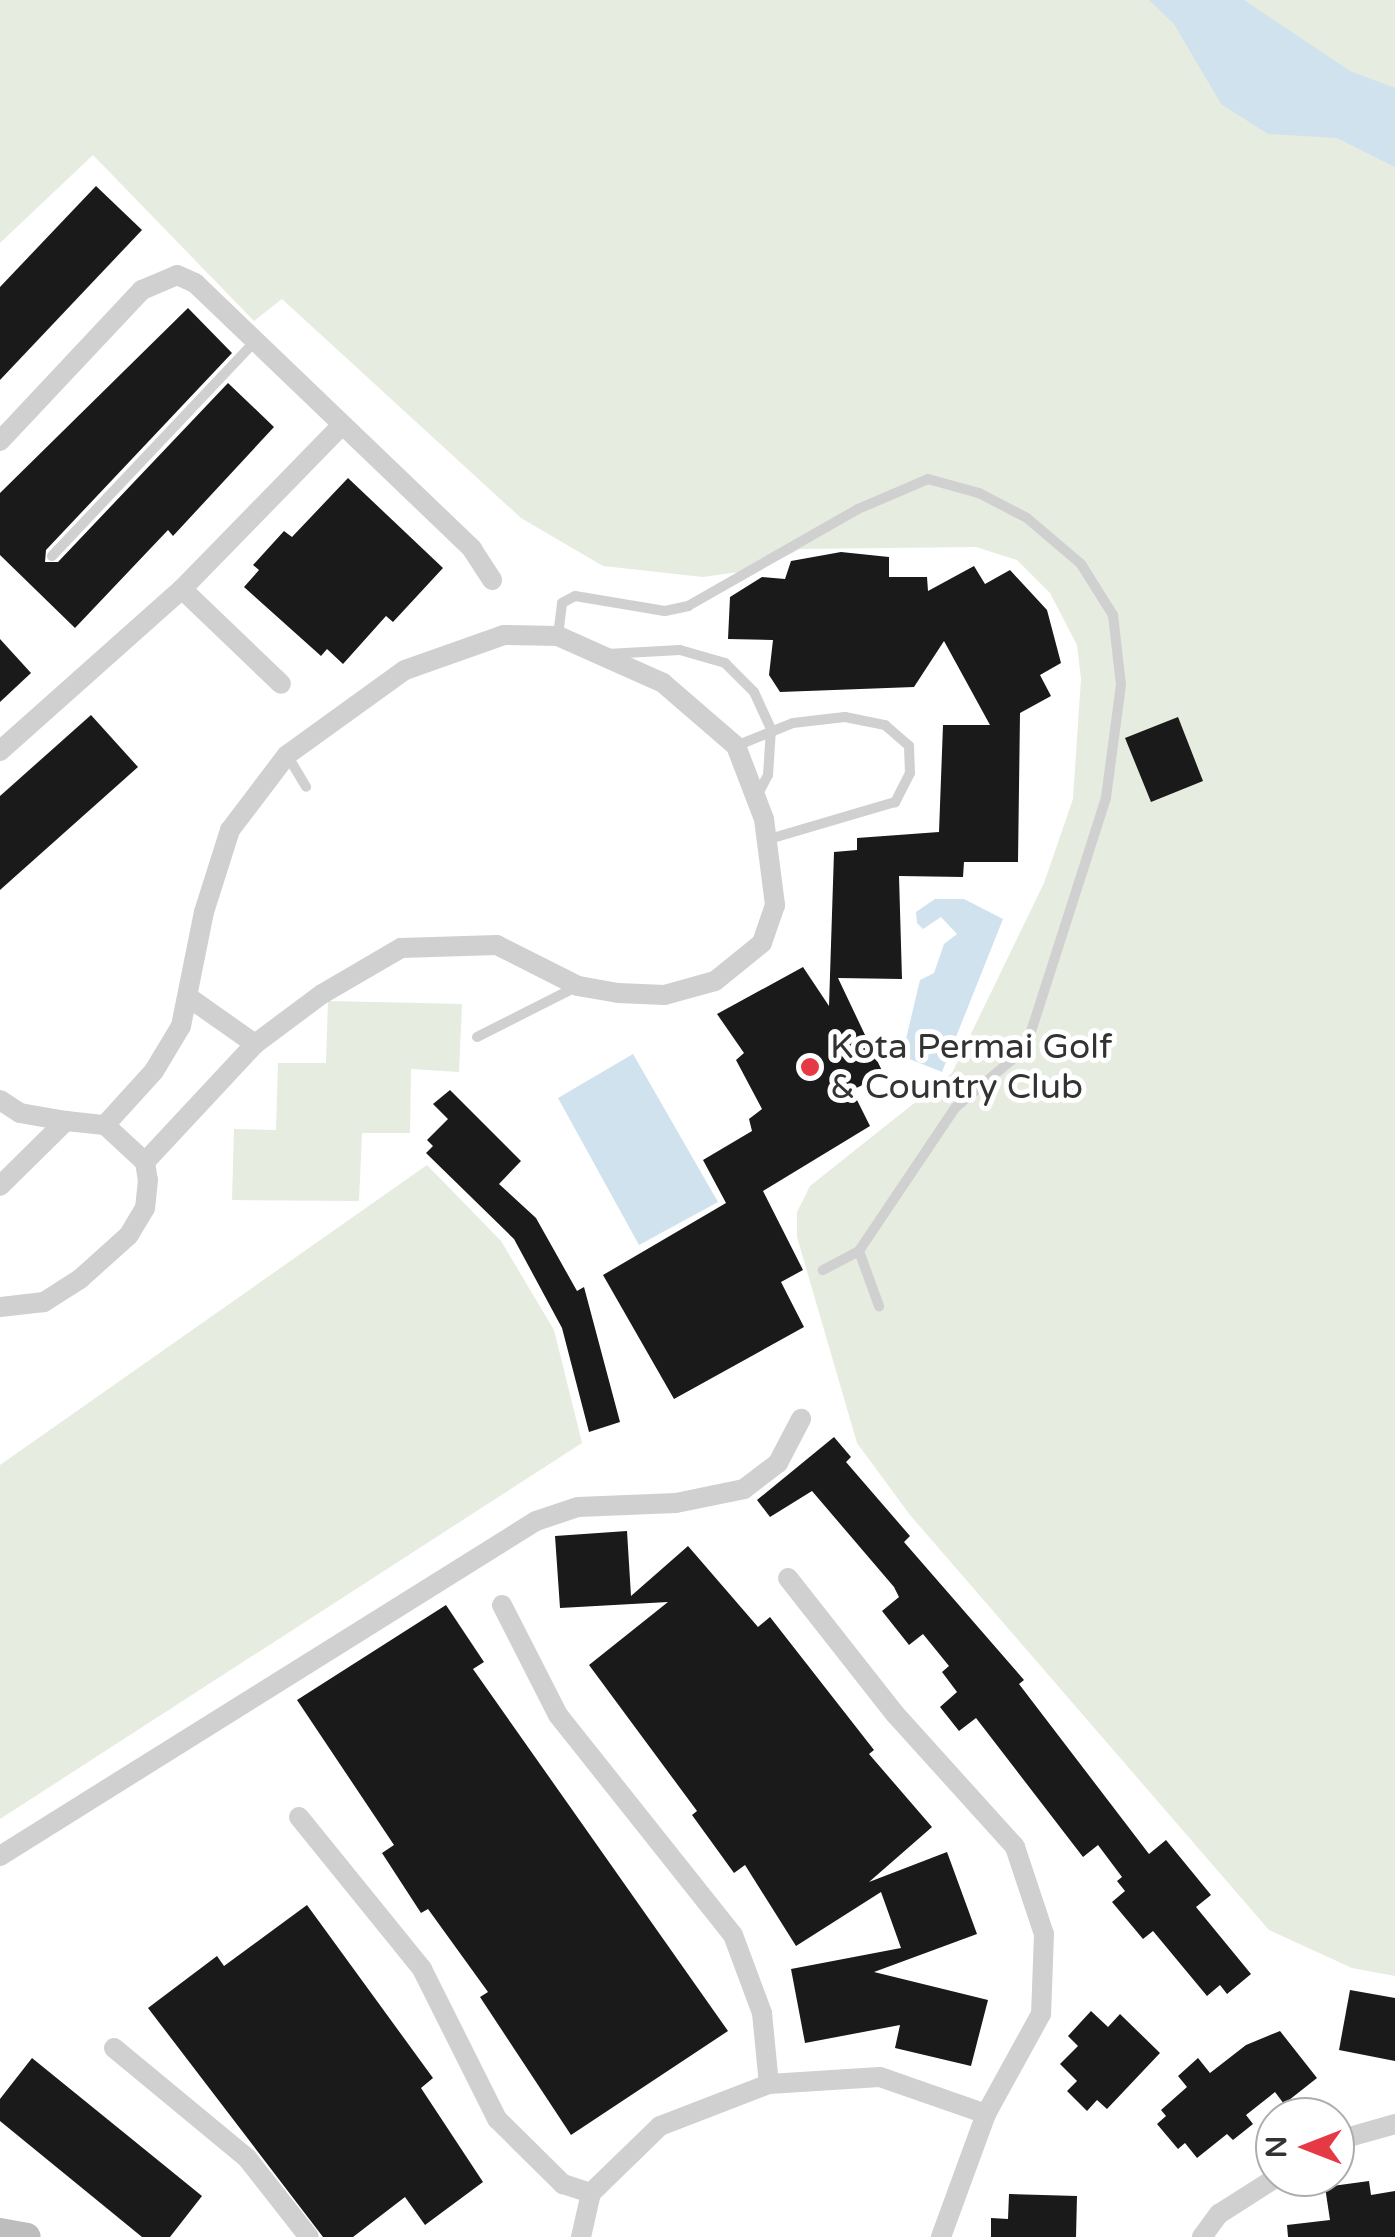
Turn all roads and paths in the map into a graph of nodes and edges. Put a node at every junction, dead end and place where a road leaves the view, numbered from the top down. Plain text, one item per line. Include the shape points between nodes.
1 (255, 341) junction
2 (342, 425) junction
3 (0, 441) edge
4 (52, 556) dead end
5 (492, 580) dead end
6 (182, 588) junction
7 (558, 636) junction
8 (601, 654) junction
9 (281, 684) dead end
10 (771, 729) junction
11 (736, 746) junction
12 (0, 751) edge
13 (287, 755) junction
14 (306, 787) dead end
15 (758, 796) junction
16 (769, 839) junction
17 (578, 986) junction
18 (190, 999) junction
19 (477, 1037) dead end
20 (255, 1044) junction
21 (0, 1100) edge
22 (66, 1122) junction
23 (105, 1124) junction
24 (145, 1162) junction
25 (0, 1186) edge
26 (859, 1251) junction
27 (823, 1270) dead end
28 (879, 1306) dead end
29 (0, 1307) edge
30 (801, 1418) dead end
31 (788, 1578) dead end
32 (502, 1605) dead end
33 (299, 1817) dead end
34 (0, 1856) edge
35 (114, 2048) dead end
36 (769, 2084) junction
37 (986, 2114) junction
38 (1395, 2124) edge
39 (1355, 2135) edge
40 (1255, 2191) edge
41 (591, 2194) junction
42 (0, 2232) edge
43 (28, 2237) edge
44 (309, 2237) edge
45 (580, 2237) edge
46 (941, 2237) edge
47 (1202, 2237) edge

1 - 2 street
1 - 3 street via 195,283 177,276 153,280
1 - 4 lane
2 - 5 street via 472,548
2 - 6 street
6 - 9 street
6 - 12 street
7 - 8 street
7 - 13 street via 504,635 405,670
7 - 26 lane via 562,603 575,596 665,611 688,606 914,480 963,488 1028,518 1102,592 1120,647 1113,754 1097,829 1030,1032 1014,1058 955,1108
8 - 10 lane via 680,650 725,663 754,692
8 - 11 street via 664,683
10 - 11 lane
10 - 15 lane via 768,775
10 - 16 lane via 845,717 886,725 904,736 910,764 895,802
11 - 15 street
13 - 14 lane
13 - 18 street via 230,830
15 - 16 street
16 - 17 street via 775,905 762,943 746,959 715,982 665,996
17 - 19 lane
17 - 20 street via 498,945 401,948
18 - 20 street
18 - 23 street via 154,1071
20 - 24 street
21 - 22 street via 20,1113
22 - 23 street
22 - 25 street
23 - 24 street
24 - 29 street via 145,1208 130,1234 44,1302
26 - 27 lane
26 - 28 lane
30 - 34 street via 778,1463 744,1488 676,1502 578,1506 536,1521
31 - 37 street via 895,1714 1015,1847 1032,1891 1044,1934 1042,2014
32 - 36 street via 558,1714 733,1935 762,2013
33 - 41 street via 422,1969 498,2119 563,2184
35 - 44 street via 247,2158
36 - 37 street via 880,2078
36 - 41 street via 660,2126
37 - 46 street
38 - 39 street
40 - 47 street via 1219,2214
41 - 45 street
42 - 43 main road

